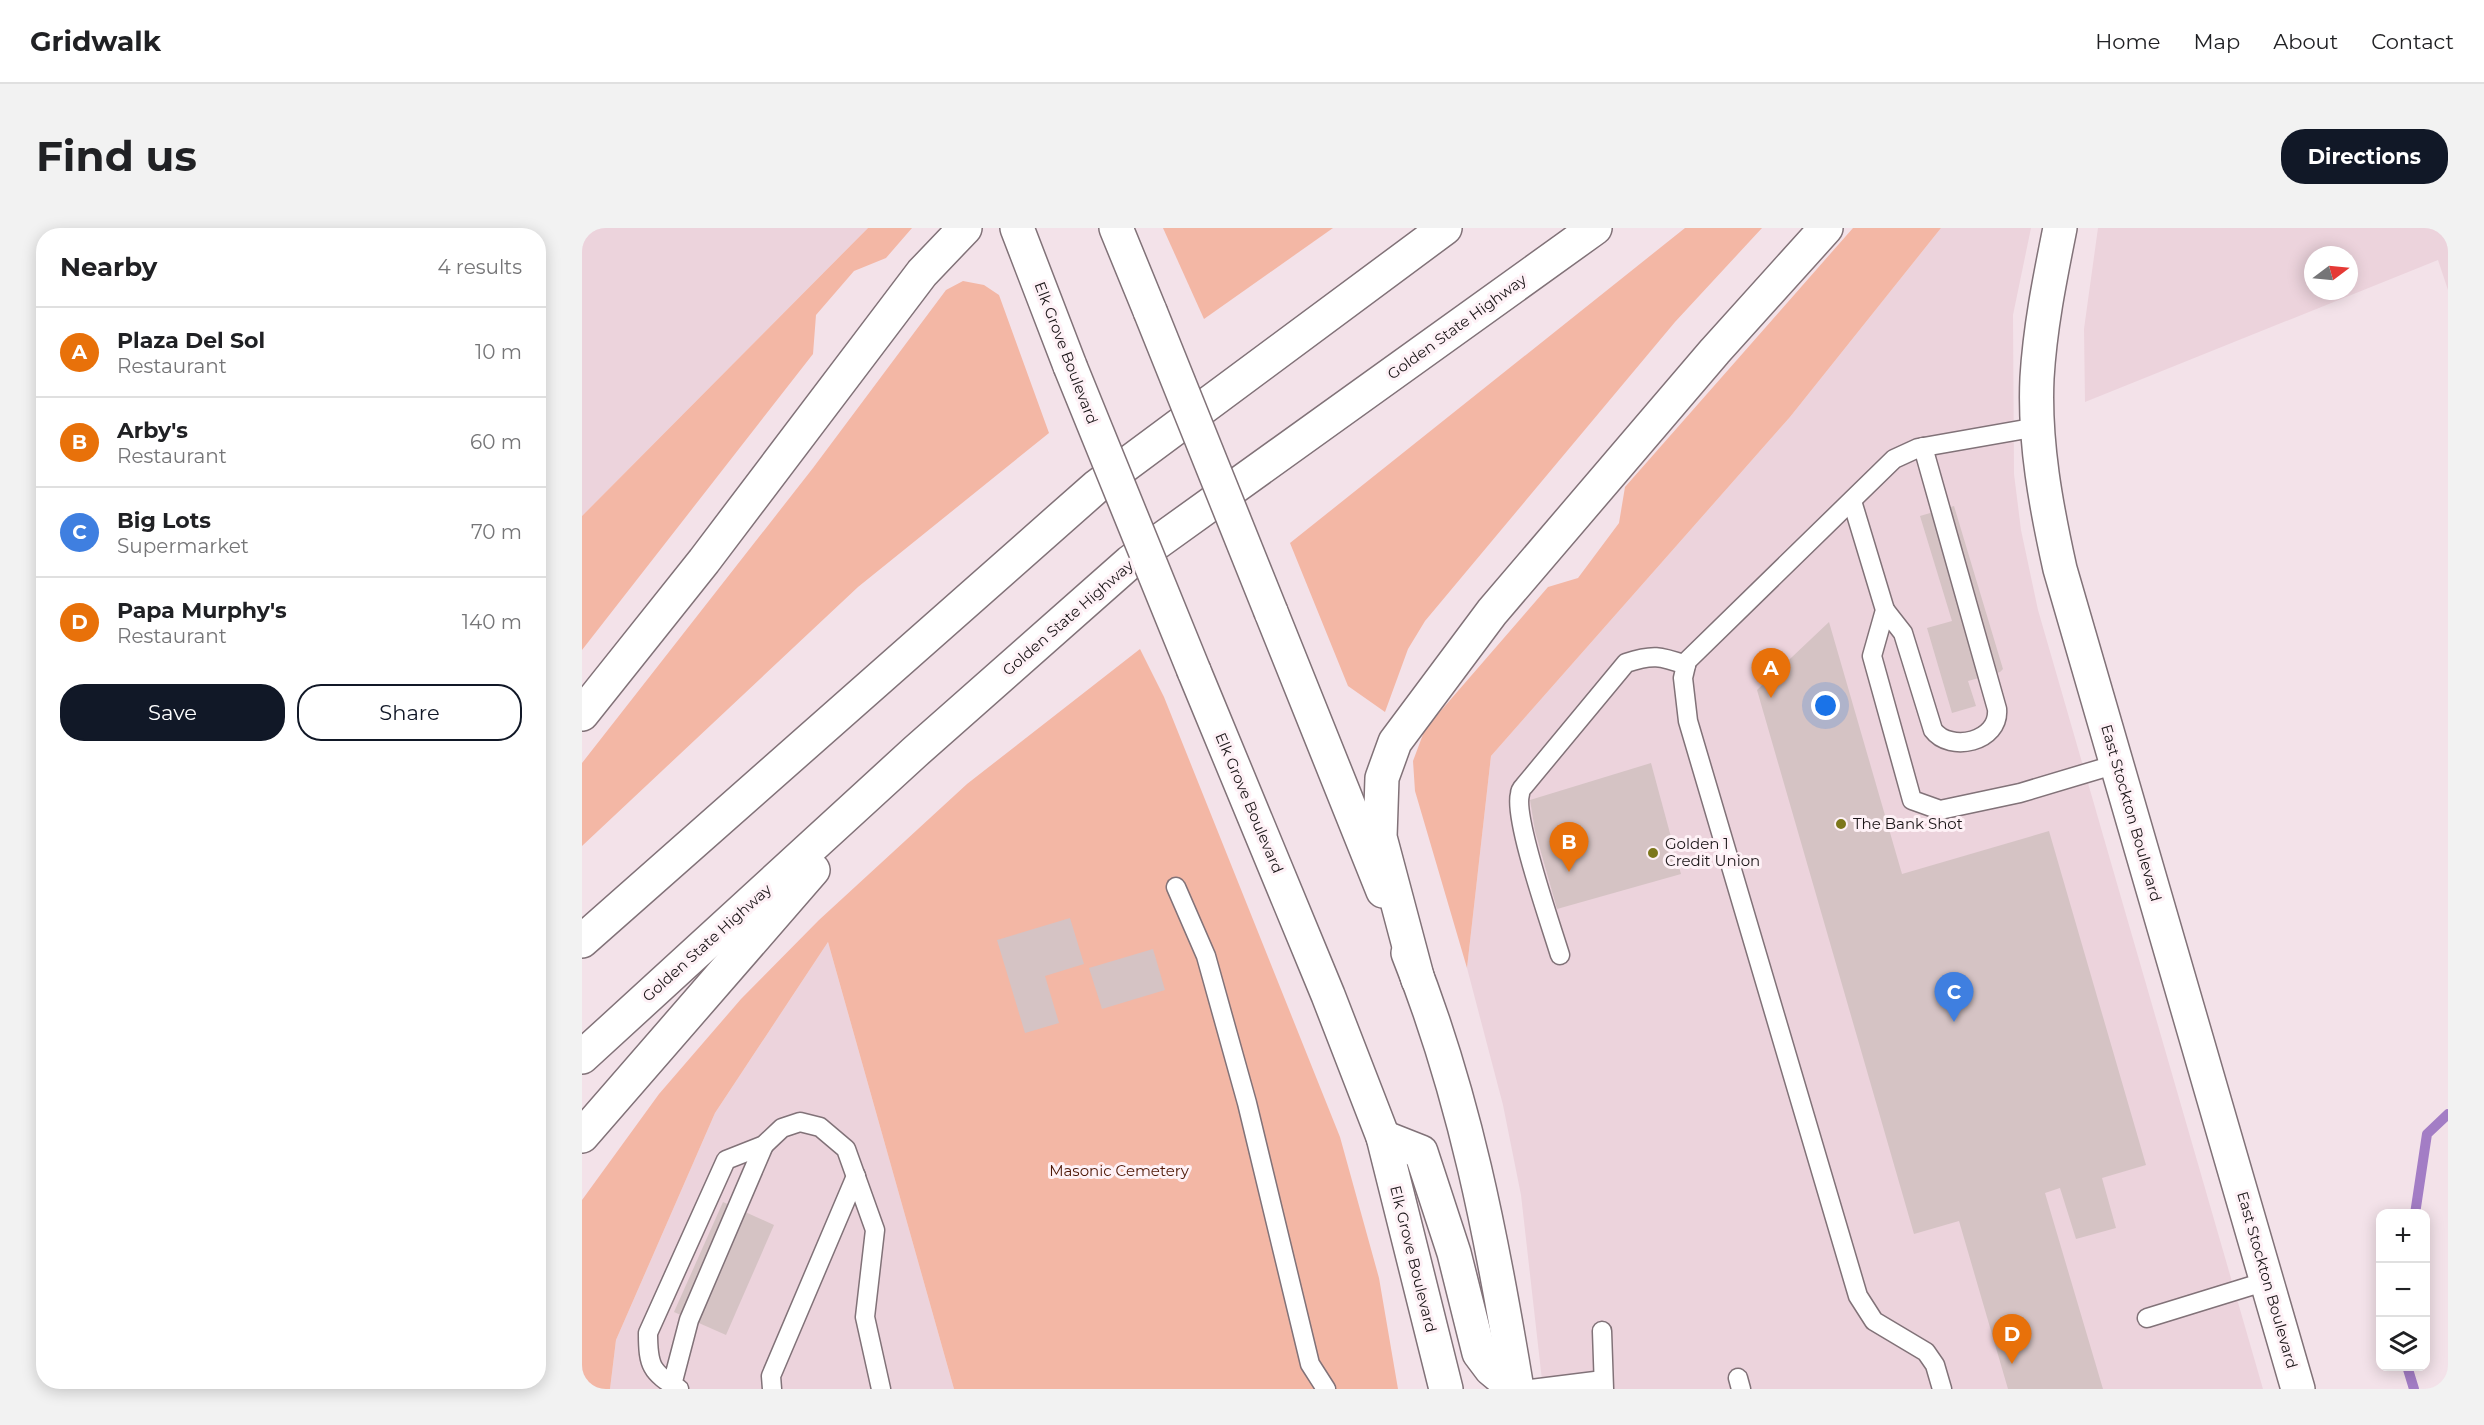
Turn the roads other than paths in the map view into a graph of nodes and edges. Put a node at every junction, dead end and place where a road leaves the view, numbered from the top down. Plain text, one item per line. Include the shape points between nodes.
1 (965, 228) edge
2 (1017, 228) edge
3 (1116, 228) edge
4 (1445, 228) edge
5 (1594, 228) edge
6 (1826, 228) edge
7 (2060, 228) edge
8 (2038, 427) junction
9 (1923, 447) junction
10 (1852, 501) junction
11 (1885, 610) junction
12 (1686, 665) junction
13 (582, 714) edge
14 (915, 752) junction
15 (2117, 764) junction
16 (1176, 887) dead end
17 (582, 940) edge
18 (1560, 955) dead end
19 (1418, 980) junction
20 (582, 1057) edge
21 (582, 1136) edge
22 (1383, 1137) junction
23 (764, 1145) junction
24 (856, 1176) junction
25 (2267, 1281) junction
26 (2147, 1318) dead end
27 (1602, 1331) dead end
28 (1604, 1384) edge
29 (676, 1387) edge
30 (772, 1389) edge
31 (881, 1389) edge
32 (1326, 1389) edge
33 (1446, 1389) edge
34 (1516, 1389) edge
35 (1531, 1389) edge
36 (1942, 1389) edge
37 (2298, 1389) edge

1 - 13 main road via 922,273 704,561
2 - 22 main road, Elk Grove Boulevard, bridge
3 - 19 main road, bridge
4 - 17 main road via 1096,487
5 - 14 main road, Golden State Highway via 1130,562
6 - 19 main road via 1714,351 1492,612 1395,742 1382,778 1380,837
7 - 8 main road, East Stockton Boulevard via 2044,307 2037,378
8 - 9 lane
8 - 15 main road, East Stockton Boulevard via 2041,471 2060,569
9 - 10 lane via 1894,459
9 - 11 lane via 1996,709 1998,719 1992,730 1964,741 1939,738 1933,730 1903,633
10 - 11 lane
10 - 12 lane
11 - 15 lane via 1872,656 1912,800 1940,810 2020,793
12 - 18 lane via 1659,656 1626,663 1519,794 1526,840
12 - 36 lane via 1683,678 1688,720 1858,1296 1874,1321 1926,1352 1935,1365
14 - 20 main road, Golden State Highway
14 - 21 main road
15 - 25 main road, East Stockton Boulevard
16 - 32 lane via 1206,956 1247,1103 1310,1364
19 - 34 main road via 1481,1188
22 - 33 main road, Elk Grove Boulevard
22 - 34 main road via 1421,1152 1454,1253 1479,1353 1491,1369
23 - 24 lane via 782,1128 800,1122 820,1127 846,1149
23 - 29 lane via 690,1320
23 - 29 lane via 726,1160 648,1333 648,1352 656,1375
24 - 30 lane via 771,1376
24 - 31 lane via 875,1230 865,1317
25 - 26 lane
25 - 37 main road, East Stockton Boulevard
27 - 28 lane
28 - 35 lane

